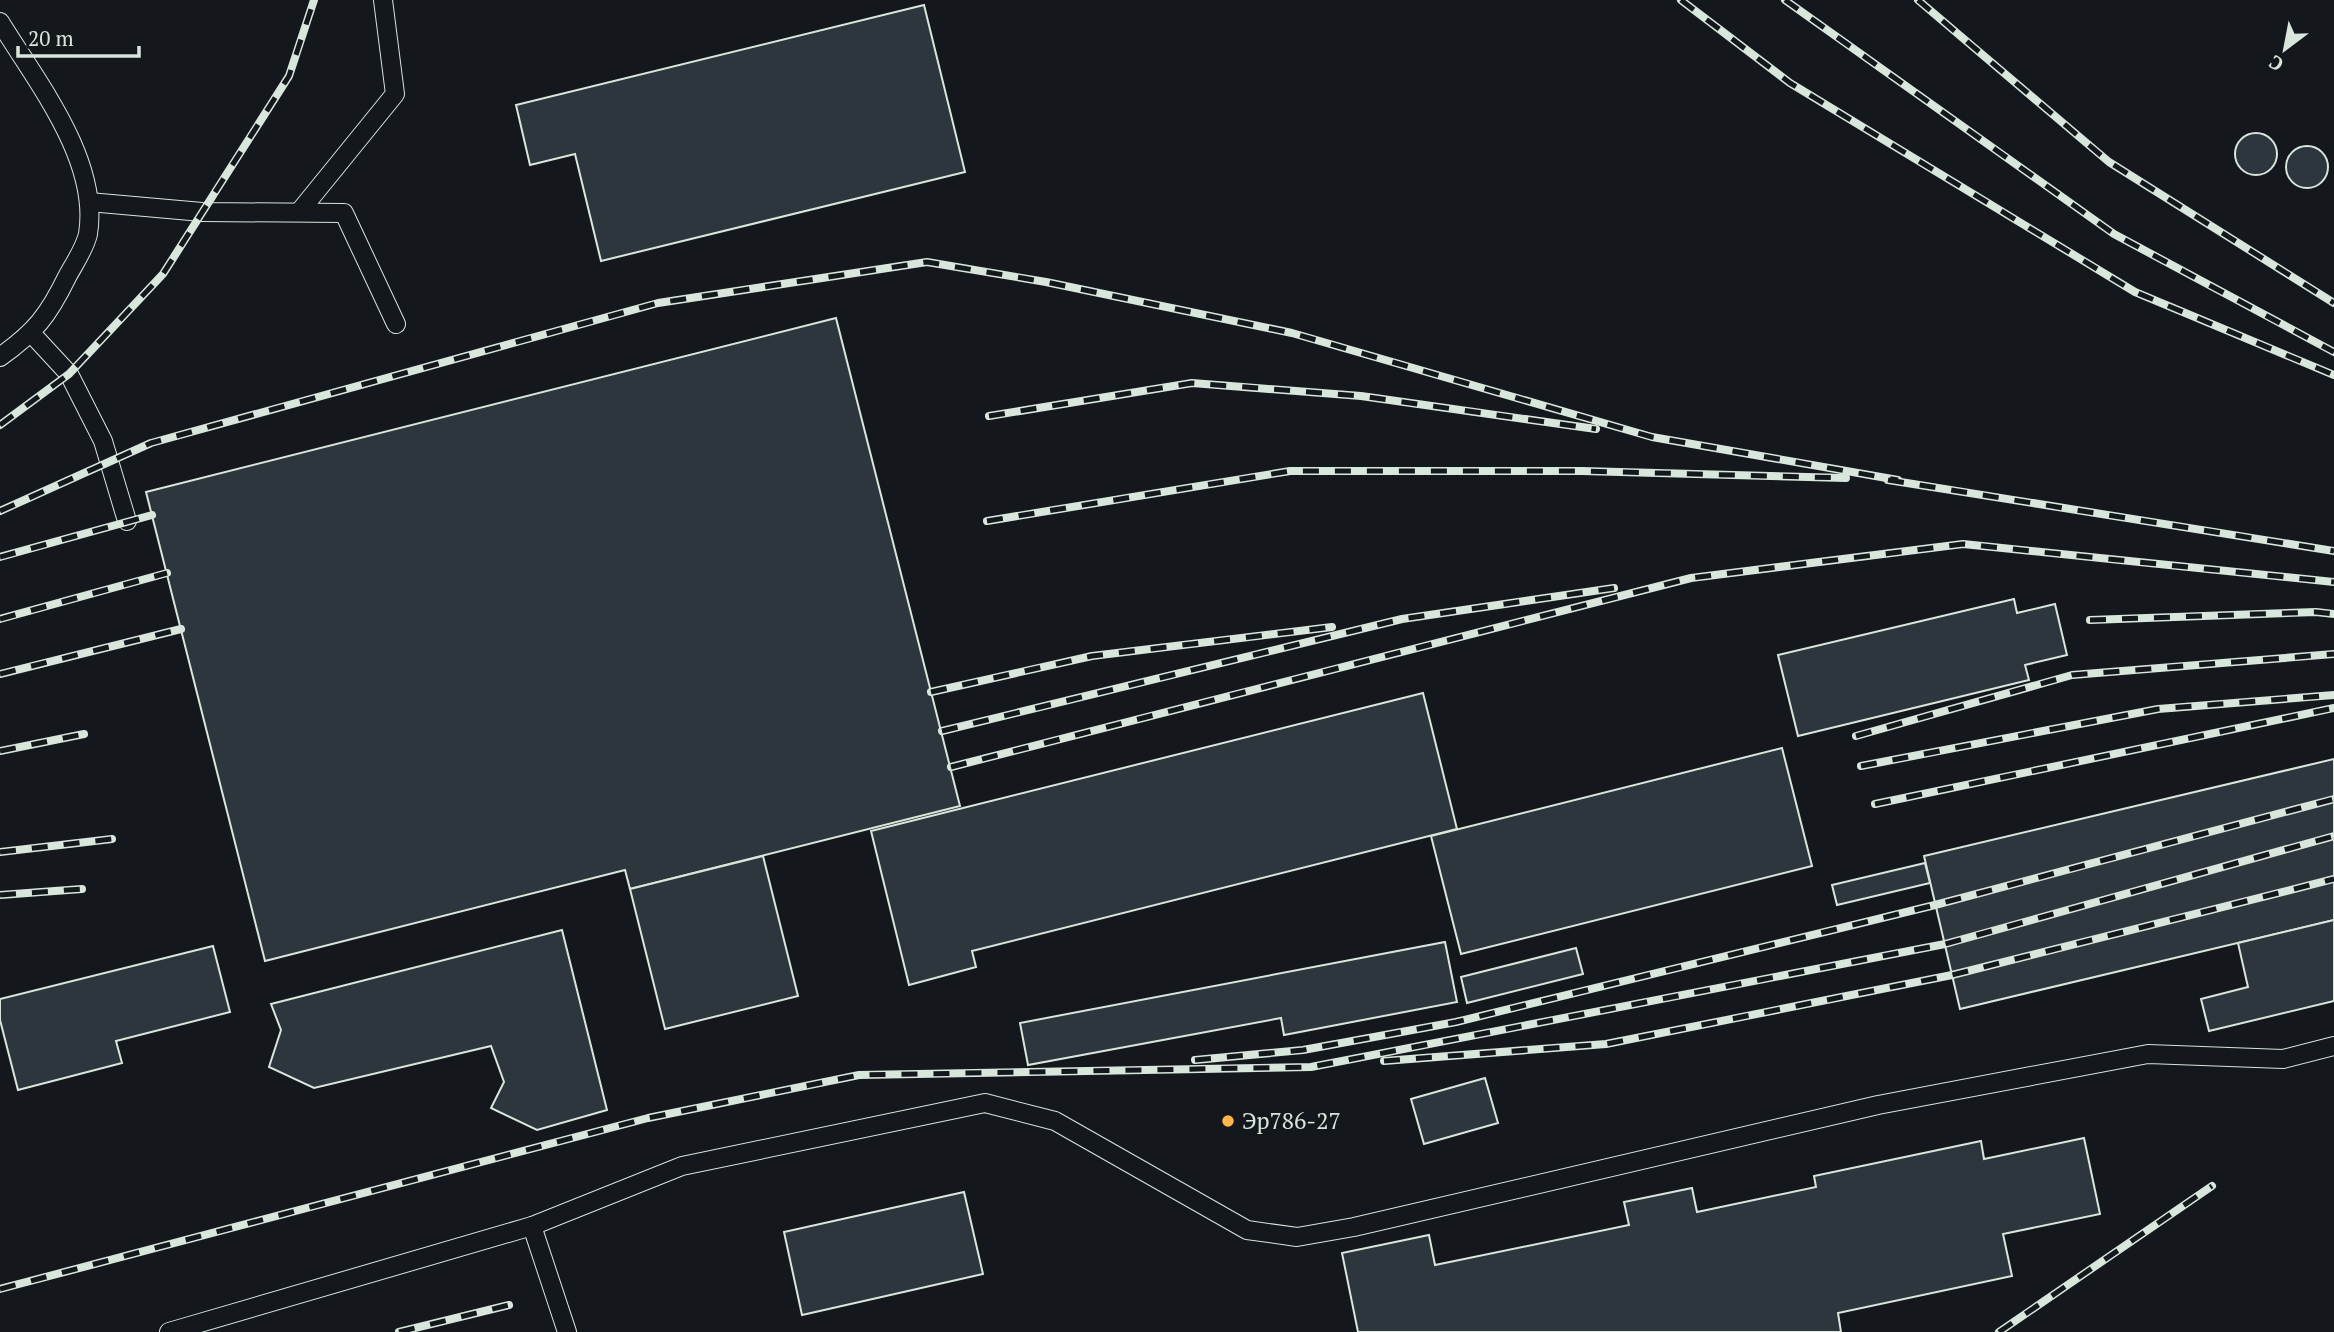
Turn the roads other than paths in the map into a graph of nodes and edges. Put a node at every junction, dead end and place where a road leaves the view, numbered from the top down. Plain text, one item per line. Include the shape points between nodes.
1 (383, 0) edge
2 (0, 22) edge
3 (89, 202) junction
4 (300, 211) junction
5 (396, 324) dead end
6 (32, 334) junction
7 (0, 357) edge
8 (127, 521) dead end
9 (2334, 1046) edge
10 (532, 1226) junction
11 (169, 1332) edge
12 (567, 1332) edge

1 - 4 lane via 395,94
2 - 3 lane via 73,142
3 - 4 lane via 202,212
3 - 6 lane via 88,236 58,296
4 - 5 lane via 344,213
6 - 7 lane
6 - 8 lane via 69,374 103,441
9 - 10 lane via 2283,1059 2148,1054 1878,1105 1297,1237 1247,1230 1055,1121 985,1103 682,1166
10 - 11 lane
10 - 12 lane

